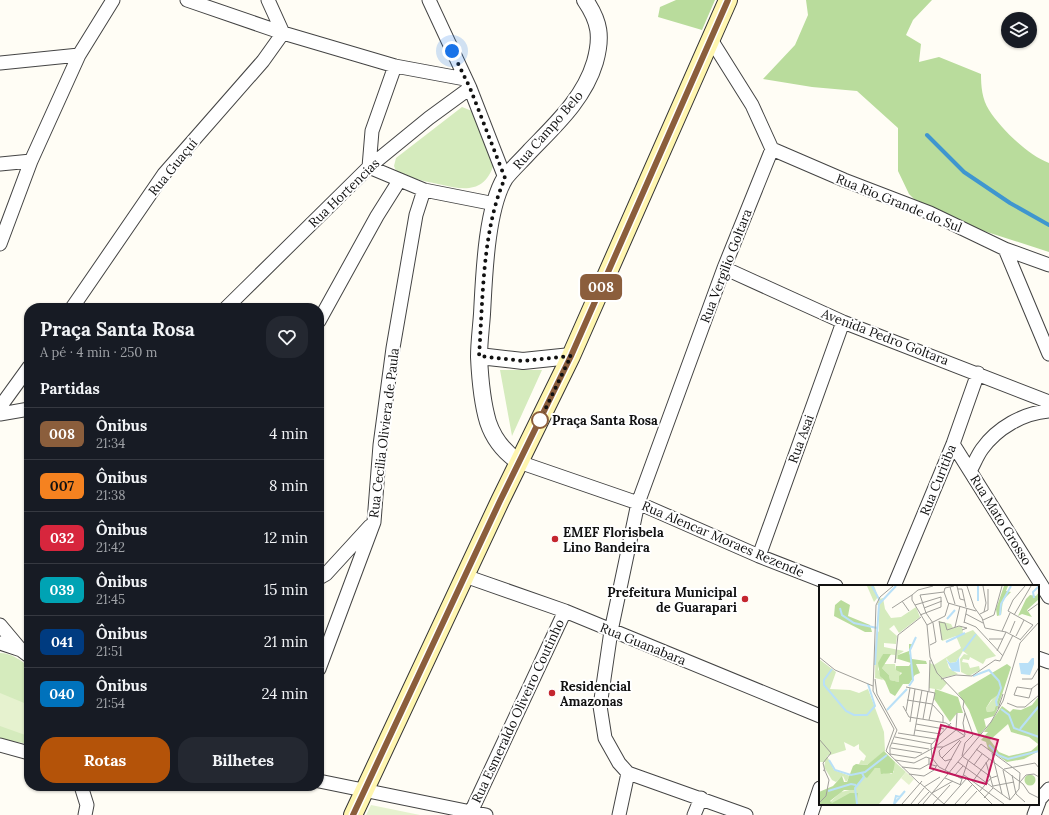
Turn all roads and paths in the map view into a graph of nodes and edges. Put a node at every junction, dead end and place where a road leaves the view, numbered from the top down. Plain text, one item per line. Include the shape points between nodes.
1 (113, 0) edge
2 (187, 0) edge
3 (268, 0) edge
4 (429, 0) edge
5 (585, 0) edge
6 (728, 0) edge
7 (283, 33) junction
8 (710, 38) junction
9 (79, 55) junction
10 (0, 63) edge
11 (395, 66) junction
12 (468, 84) junction
13 (772, 149) junction
14 (31, 161) junction
15 (0, 164) edge
16 (369, 167) junction
17 (505, 178) junction
18 (399, 181) junction
19 (424, 190) junction
20 (495, 204) junction
21 (0, 244) edge
22 (1005, 249) junction
23 (1049, 265) edge
24 (724, 268) junction
25 (75, 303) edge
26 (231, 303) edge
27 (324, 313) edge
28 (843, 322) junction
29 (1049, 354) edge
30 (479, 356) junction
31 (571, 356) junction
32 (978, 373) junction
33 (24, 374) edge
34 (1049, 402) edge
35 (0, 406) edge
36 (24, 410) edge
37 (1049, 411) edge
38 (0, 414) edge
39 (953, 444) junction
40 (519, 462) junction
41 (970, 471) junction
42 (638, 503) junction
43 (374, 522) junction
44 (759, 556) junction
45 (324, 575) edge
46 (465, 576) junction
47 (833, 585) edge
48 (894, 585) edge
49 (1049, 597) edge
50 (565, 611) junction
51 (0, 626) edge
52 (612, 631) junction
53 (0, 643) edge
54 (24, 652) edge
55 (24, 653) edge
56 (324, 656) edge
57 (1039, 658) edge
58 (1049, 662) edge
59 (819, 716) edge
60 (0, 745) edge
61 (24, 751) edge
62 (628, 773) junction
63 (324, 782) edge
64 (1049, 789) edge
65 (82, 791) edge
66 (364, 791) junction
67 (819, 791) edge
68 (701, 798) junction
69 (1042, 800) edge
70 (471, 812) junction
71 (85, 815) edge
72 (353, 815) edge
73 (486, 815) edge
74 (619, 815) edge
75 (694, 815) edge
76 (746, 815) edge
77 (811, 815) edge
78 (1034, 815) edge

1 - 9 street
2 - 7 street
3 - 7 street
4 - 12 street
5 - 17 street, Rua Campo Belo via 596,18 600,33 590,78 578,98
6 - 8 main road
7 - 11 street
7 - 25 street, Rua Guaçuí via 263,61 164,174
8 - 13 street via 752,105
8 - 31 main road
9 - 10 street
9 - 14 street
11 - 12 street
11 - 16 street via 372,132
12 - 16 street, Rua Hortencias
12 - 17 street
13 - 22 street, Rua Rio Grande do Sul via 930,213
13 - 24 street, Rua Vergilio Goltara
14 - 15 street
14 - 21 street
16 - 18 street
16 - 26 street, Rua Hortencias
17 - 20 street, Rua Campo Belo
18 - 19 street
18 - 27 street
19 - 20 street
19 - 43 street, Rua Cecilia Oliviera de Paula via 416,215 393,348 380,445
20 - 30 street, Rua Campo Belo via 490,231
22 - 23 street, Rua Rio Grande do Sul
22 - 29 street
24 - 28 street, Avenida Pedro Goltara
24 - 42 street, Rua Vergilio Goltara
28 - 32 street, Avenida Pedro Goltara
28 - 44 street, Rua Asai
30 - 31 street via 523,361
30 - 40 street, Rua Campo Belo via 488,423 506,453
31 - 40 main road
32 - 34 street, Avenida Pedro Goltara
32 - 39 street, Rua Curitiba
33 - 35 street
36 - 38 street
37 - 41 street via 1022,417 1000,430 982,449
39 - 41 street, Rua Mato Grosso
39 - 48 street, Rua Curitiba
40 - 42 street, Rua Alencar Moraes Rezende
40 - 46 main road
41 - 49 street, Rua Mato Grosso
42 - 44 street, Rua Alencar Moraes Rezende
42 - 52 street, Rua Vergilio Goltara
43 - 45 street
43 - 56 street, Rua Cecilia Oliviera de Paula
44 - 47 street, Rua Alencar Moraes Rezende
46 - 50 street, Rua Guanabara
46 - 66 main road
50 - 52 street, Rua Guanabara
50 - 70 street, Rua Esmeraldo Oliveiro Coutinho
51 - 54 street
52 - 59 street, Rua Guanabara
52 - 62 street, Rua Vergilio Goltara via 600,706 601,722 605,738 619,763
53 - 55 street
57 - 58 street
60 - 61 street
62 - 68 street
62 - 74 street
63 - 66 street, Rua Esmeraldo Oliveiro Coutinho
64 - 69 street
65 - 71 street via 87,805
66 - 70 street, Rua Esmeraldo Oliveiro Coutinho
66 - 72 main road
67 - 77 street
68 - 75 street
68 - 76 street
69 - 78 street
70 - 73 street, Rua Esmeraldo Oliveiro Coutinho

